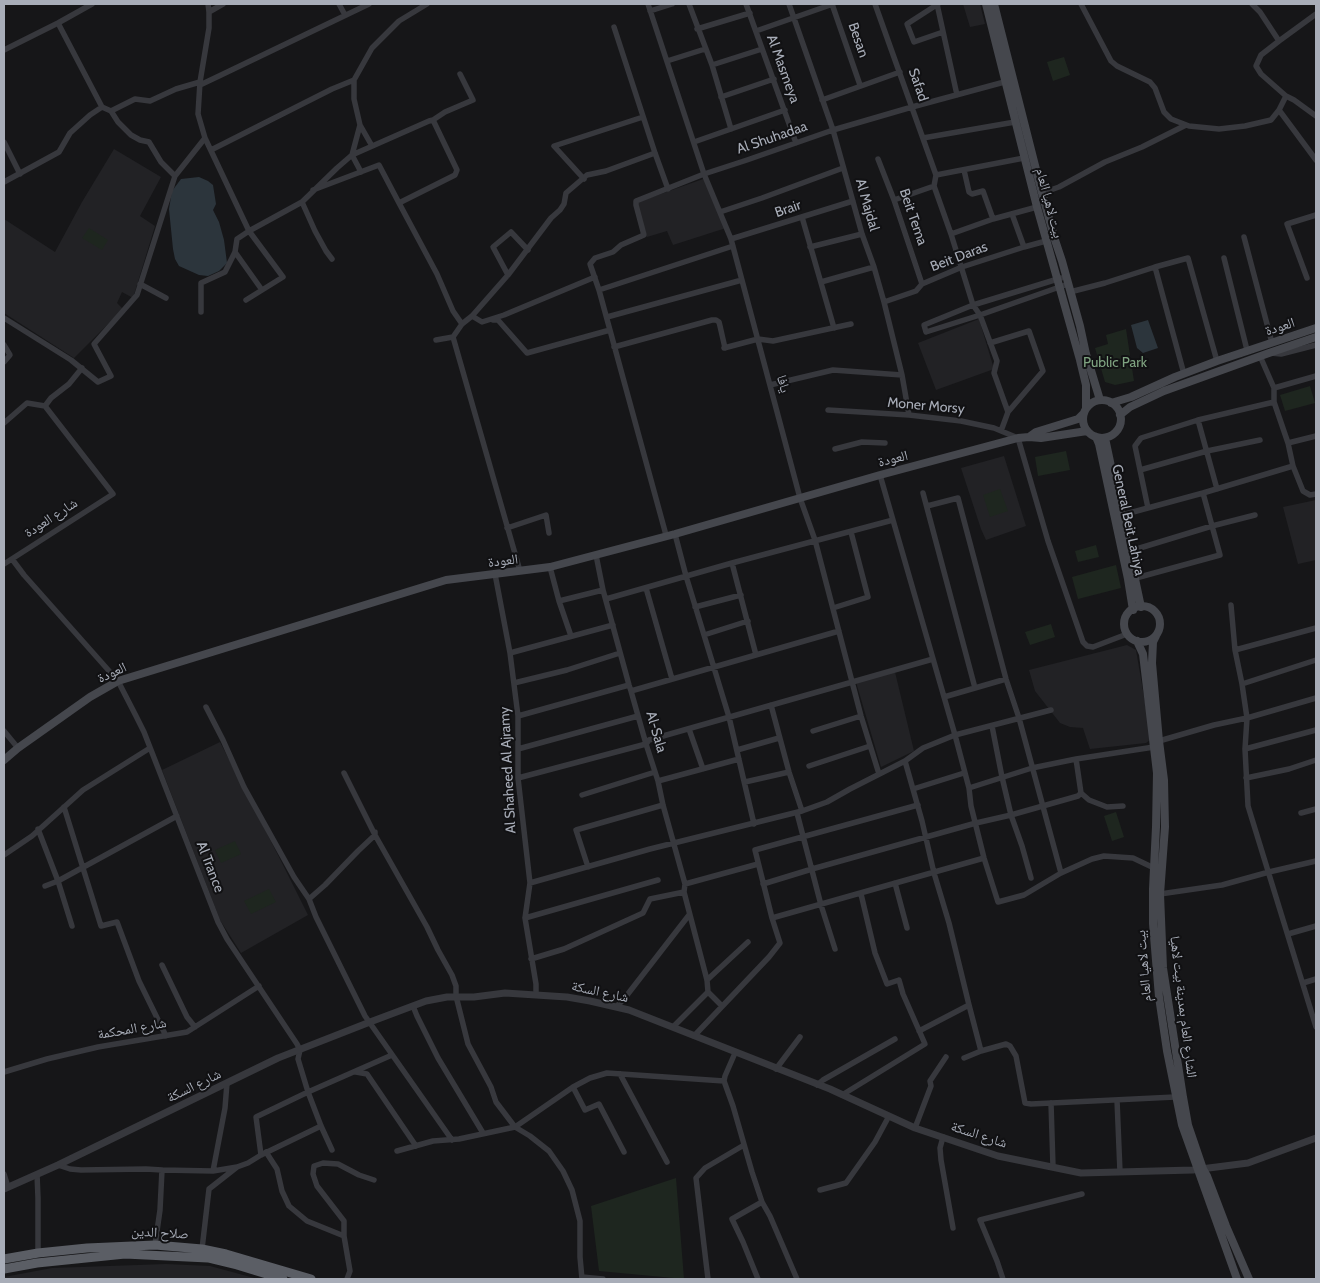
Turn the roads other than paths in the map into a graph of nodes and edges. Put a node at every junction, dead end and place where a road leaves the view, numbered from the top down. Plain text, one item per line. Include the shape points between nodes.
1 (92, 4) edge
2 (208, 4) edge
3 (222, 4) edge
4 (340, 4) edge
5 (369, 4) edge
6 (427, 4) edge
7 (648, 4) edge
8 (672, 4) edge
9 (689, 4) edge
10 (746, 4) edge
11 (789, 4) edge
12 (832, 4) edge
13 (876, 4) edge
14 (938, 4) edge
15 (986, 4) edge
16 (994, 4) edge
17 (1081, 4) edge
18 (1252, 4) edge
19 (650, 11) junction
20 (209, 12) junction
21 (750, 13) junction
22 (1316, 14) edge
23 (345, 15) junction
24 (794, 17) junction
25 (58, 23) junction
26 (614, 27) dead end
27 (697, 29) junction
28 (756, 31) junction
29 (943, 32) junction
30 (1279, 41) junction
31 (705, 48) junction
32 (762, 48) junction
33 (4, 50) edge
34 (667, 61) junction
35 (712, 65) junction
36 (900, 72) junction
37 (460, 74) dead end
38 (774, 79) junction
39 (354, 80) junction
40 (1009, 81) junction
41 (200, 84) junction
42 (860, 85) junction
43 (957, 95) junction
44 (1286, 96) junction
45 (721, 97) junction
46 (822, 100) junction
47 (102, 107) junction
48 (912, 107) junction
49 (785, 110) junction
50 (1279, 110) junction
51 (111, 111) junction
52 (1316, 116) edge
53 (643, 117) junction
54 (433, 120) junction
55 (1015, 122) junction
56 (360, 125) junction
57 (1186, 125) junction
58 (730, 129) junction
59 (833, 130) junction
60 (205, 138) junction
61 (923, 138) junction
62 (4, 142) edge
63 (694, 142) junction
64 (796, 144) junction
65 (372, 146) junction
66 (211, 150) junction
67 (655, 153) junction
68 (352, 155) junction
69 (1024, 158) junction
70 (878, 159) dead end
71 (1316, 160) edge
72 (843, 168) junction
73 (964, 170) junction
74 (361, 172) junction
75 (20, 174) junction
76 (704, 174) junction
77 (936, 175) junction
78 (175, 176) junction
79 (584, 179) junction
80 (4, 182) edge
81 (934, 186) junction
82 (668, 189) junction
83 (314, 190) junction
84 (1042, 193) junction
85 (894, 200) junction
86 (853, 201) junction
87 (302, 202) junction
88 (400, 203) junction
89 (1037, 206) junction
90 (720, 212) junction
91 (1012, 214) junction
92 (1316, 215) edge
93 (802, 217) junction
94 (993, 219) junction
95 (249, 231) junction
96 (862, 234) junction
97 (951, 234) junction
98 (1244, 237) dead end
99 (1046, 241) junction
100 (732, 242) junction
101 (810, 247) junction
102 (1024, 247) junction
103 (528, 250) junction
104 (235, 252) junction
105 (1224, 258) dead end
106 (332, 259) dead end
107 (874, 267) junction
108 (962, 267) junction
109 (1155, 267) junction
110 (508, 275) junction
111 (595, 277) junction
112 (1307, 278) dead end
113 (742, 280) junction
114 (820, 282) junction
115 (140, 284) junction
116 (922, 284) junction
117 (1064, 286) junction
118 (262, 290) junction
119 (599, 290) junction
120 (166, 298) dead end
121 (246, 300) dead end
122 (884, 302) junction
123 (973, 305) junction
124 (201, 312) dead end
125 (980, 315) junction
126 (472, 316) junction
127 (607, 317) junction
128 (4, 319) edge
129 (482, 322) junction
130 (462, 324) junction
131 (851, 324) dead end
132 (834, 328) junction
133 (1316, 328) edge
134 (610, 330) junction
135 (453, 337) junction
136 (1316, 337) edge
137 (758, 339) junction
138 (436, 340) dead end
139 (990, 343) junction
140 (1272, 343) junction
141 (4, 345) edge
142 (1316, 345) edge
143 (614, 347) junction
144 (1247, 350) junction
145 (1269, 353) junction
146 (1260, 356) junction
147 (1217, 361) junction
148 (4, 362) edge
149 (82, 368) junction
150 (1184, 374) junction
151 (902, 375) junction
152 (1316, 376) edge
153 (770, 385) junction
154 (1274, 388) junction
155 (1100, 400) junction
156 (1274, 402) junction
157 (1112, 403) junction
158 (44, 406) junction
159 (828, 410) dead end
160 (1085, 411) junction
161 (1008, 412) junction
162 (1120, 415) junction
163 (908, 416) junction
164 (1198, 420) junction
165 (4, 422) edge
166 (1001, 430) junction
167 (1087, 431) junction
168 (1316, 436) edge
169 (1029, 437) junction
170 (1096, 437) junction
171 (1018, 438) junction
172 (1105, 438) junction
173 (1260, 440) dead end
174 (886, 442) dead end
175 (1288, 442) junction
176 (835, 449) dead end
177 (1207, 451) junction
178 (1293, 466) junction
179 (1140, 470) junction
180 (880, 475) junction
181 (1217, 489) junction
182 (923, 493) dead end
183 (1203, 493) junction
184 (1316, 494) edge
185 (800, 498) junction
186 (926, 506) junction
187 (1148, 508) junction
188 (1122, 515) junction
189 (1255, 515) dead end
190 (893, 520) junction
191 (1212, 526) junction
192 (507, 528) junction
193 (851, 532) junction
194 (549, 533) dead end
195 (675, 534) junction
196 (666, 535) junction
197 (815, 540) junction
198 (1130, 551) junction
199 (596, 556) junction
200 (12, 559) junction
201 (732, 563) junction
202 (4, 564) edge
203 (550, 567) junction
204 (520, 571) junction
205 (495, 574) junction
206 (686, 576) junction
207 (1136, 578) junction
208 (646, 588) junction
209 (603, 590) junction
210 (741, 594) junction
211 (606, 599) junction
212 (559, 600) junction
213 (1231, 604) dead end
214 (695, 607) junction
215 (1141, 607) junction
216 (833, 608) junction
217 (1133, 610) junction
218 (748, 621) junction
219 (613, 625) junction
220 (1316, 628) edge
221 (839, 631) junction
222 (1127, 634) junction
223 (571, 636) junction
224 (704, 636) junction
225 (1156, 636) junction
226 (1137, 641) junction
227 (1235, 650) junction
228 (510, 653) junction
229 (620, 653) junction
230 (756, 655) junction
231 (933, 660) junction
232 (1316, 660) edge
233 (713, 668) junction
234 (672, 679) junction
235 (1006, 679) junction
236 (118, 681) junction
237 (852, 682) junction
238 (514, 683) junction
239 (1242, 684) junction
240 (630, 688) junction
241 (975, 688) junction
242 (944, 697) junction
243 (1316, 698) edge
244 (771, 705) junction
245 (206, 707) dead end
246 (1051, 710) dead end
247 (518, 716) junction
248 (638, 716) junction
249 (861, 716) junction
250 (729, 718) junction
251 (1019, 718) junction
252 (1247, 718) junction
253 (992, 726) junction
254 (689, 729) junction
255 (1316, 730) edge
256 (813, 731) dead end
257 (4, 732) edge
258 (955, 735) junction
259 (779, 738) junction
260 (646, 744) junction
261 (1157, 744) junction
262 (870, 746) junction
263 (18, 748) junction
264 (150, 748) junction
265 (518, 749) junction
266 (1245, 749) junction
267 (737, 750) junction
268 (739, 759) junction
269 (1076, 759) junction
270 (4, 760) edge
271 (1316, 760) edge
272 (905, 761) junction
273 (810, 766) dead end
274 (1032, 768) junction
275 (703, 769) junction
276 (655, 772) junction
277 (789, 772) junction
278 (344, 773) dead end
279 (964, 773) junction
280 (879, 774) junction
281 (1002, 777) junction
282 (518, 778) junction
283 (1246, 778) junction
284 (658, 781) junction
285 (745, 782) junction
286 (969, 788) junction
287 (913, 789) junction
288 (1081, 793) junction
289 (582, 795) dead end
290 (663, 805) junction
291 (918, 805) junction
292 (1042, 806) junction
293 (1123, 806) dead end
294 (64, 807) junction
295 (1316, 809) edge
296 (799, 812) junction
297 (1301, 813) dead end
298 (1011, 815) junction
299 (176, 816) junction
300 (976, 823) junction
301 (754, 824) junction
302 (38, 829) junction
303 (375, 832) junction
304 (803, 837) junction
305 (926, 837) junction
306 (674, 843) junction
307 (4, 855) edge
308 (984, 858) junction
309 (1316, 861) edge
310 (758, 864) junction
311 (588, 866) junction
312 (82, 868) junction
313 (1154, 868) junction
314 (812, 869) junction
315 (934, 872) junction
316 (1269, 872) junction
317 (1061, 873) junction
318 (1031, 878) dead end
319 (658, 880) dead end
320 (58, 881) junction
321 (530, 883) junction
322 (895, 883) junction
323 (685, 884) junction
324 (763, 884) junction
325 (45, 886) dead end
326 (684, 892) junction
327 (860, 894) junction
328 (1160, 894) junction
329 (309, 899) junction
330 (821, 905) junction
331 (689, 915) junction
332 (525, 918) junction
333 (772, 918) junction
334 (72, 926) dead end
335 (1316, 926) edge
336 (906, 928) dead end
337 (1288, 934) junction
338 (748, 942) dead end
339 (834, 949) dead end
340 (531, 959) junction
341 (162, 965) dead end
342 (1316, 979) edge
343 (707, 980) junction
344 (1303, 983) junction
345 (259, 986) junction
346 (708, 992) junction
347 (536, 994) junction
348 (456, 996) junction
349 (969, 1005) junction
350 (413, 1006) junction
351 (722, 1006) junction
352 (616, 1007) junction
353 (1315, 1017) edge
354 (370, 1022) junction
355 (195, 1027) junction
356 (673, 1027) junction
357 (1316, 1027) edge
358 (919, 1031) junction
359 (166, 1036) junction
360 (694, 1036) junction
361 (800, 1037) dead end
362 (895, 1039) dead end
363 (300, 1050) junction
364 (981, 1051) junction
365 (735, 1052) junction
366 (392, 1055) junction
367 (946, 1057) dead end
368 (964, 1058) dead end
369 (776, 1069) junction
370 (4, 1072) edge
371 (354, 1072) junction
372 (620, 1074) junction
373 (724, 1081) junction
374 (227, 1083) junction
375 (817, 1085) junction
376 (573, 1087) junction
377 (308, 1092) junction
378 (842, 1095) junction
379 (1175, 1097) junction
380 (1117, 1100) junction
381 (1050, 1103) junction
382 (888, 1116) junction
383 (321, 1126) junction
384 (516, 1127) junction
385 (915, 1128) junction
386 (484, 1134) junction
387 (943, 1137) junction
388 (1316, 1138) edge
389 (452, 1140) junction
390 (744, 1145) junction
391 (416, 1146) junction
392 (332, 1150) dead end
393 (398, 1151) dead end
394 (624, 1152) dead end
395 (264, 1153) junction
396 (667, 1162) dead end
397 (58, 1165) junction
398 (237, 1167) junction
399 (1053, 1167) junction
400 (1200, 1169) junction
401 (162, 1170) junction
402 (213, 1171) junction
403 (1120, 1172) junction
404 (4, 1174) edge
405 (37, 1174) junction
406 (374, 1180) dead end
407 (6, 1188) edge
408 (820, 1190) dead end
409 (1082, 1194) dead end
410 (762, 1202) junction
411 (953, 1228) dead end
412 (344, 1236) junction
413 (155, 1245) junction
414 (202, 1249) junction
415 (38, 1253) junction
416 (4, 1259) edge
417 (4, 1270) edge
418 (582, 1278) edge
419 (283, 1279) edge
420 (311, 1279) edge
421 (347, 1279) edge
422 (603, 1279) edge
423 (708, 1279) edge
424 (758, 1279) edge
425 (797, 1279) edge
426 (1003, 1279) edge
427 (1238, 1279) edge
428 (1249, 1279) edge

1 - 25 street
2 - 20 street
3 - 20 street
4 - 23 street
5 - 23 street
6 - 39 street via 399,21 372,48
7 - 19 street, يافا
8 - 19 street
9 - 27 street
10 - 21 street, Al Masmeya
11 - 24 street, Al Majdal
12 - 24 street
12 - 42 street, Besan
13 - 36 street, Safad
14 - 29 street
14 - 29 street via 907,24 914,42
15 - 40 main road, بيت لاهيا العام
16 - 40 main road, بيت لاهيا العام
17 - 57 street via 1113,63 1150,82 1167,116
18 - 30 street
19 - 34 street, يافا
20 - 41 street via 210,28
21 - 27 street
21 - 28 street, Al Masmeya
22 - 30 street
23 - 41 street
24 - 28 street
24 - 46 street, Al Majdal
25 - 33 street
25 - 47 street
26 - 53 street
27 - 31 street
28 - 32 street, Al Masmeya
29 - 43 street
30 - 44 street via 1260,54 1256,66
31 - 34 street
31 - 35 street
32 - 35 street
32 - 38 street, Al Masmeya
34 - 63 street, يافا
35 - 45 street
36 - 42 street
36 - 48 street, Safad
37 - 54 street via 473,100
38 - 45 street
38 - 49 street, Al Masmeya
39 - 56 street via 354,99
39 - 66 street
40 - 43 street, Al Shuhadaa
40 - 55 main road, بيت لاهيا العام
40 - 84 main road, بيت لاهيا العام
41 - 51 street via 176,89 150,101 135,99
41 - 60 street via 198,114
42 - 46 street
43 - 48 street, Al Shuhadaa
44 - 50 street
44 - 52 street
45 - 58 street
46 - 59 street, Al Majdal
47 - 51 street
47 - 75 street via 70,133 59,152
48 - 59 street, Al Shuhadaa
48 - 61 street, Safad
49 - 58 street
49 - 64 street, Al Masmeya
50 - 57 street via 1271,120 1245,126 1218,129
50 - 71 street
51 - 78 street via 132,135 149,142 161,162
53 - 67 street
53 - 79 street via 554,146
54 - 65 street
54 - 88 street via 457,170 455,175
55 - 61 street
55 - 69 main road, بيت لاهيا العام
56 - 65 street
56 - 68 street
57 - 84 street
58 - 63 street
59 - 64 street, Al Shuhadaa
59 - 72 street, Al Majdal
60 - 66 street
60 - 78 street
61 - 77 street, Safad
62 - 75 street
63 - 76 street, يافا
64 - 76 street, Al Shuhadaa
65 - 68 street
66 - 95 street
67 - 79 street
67 - 82 street
68 - 74 street
68 - 83 street
69 - 73 street
69 - 89 main road, بيت لاهيا العام
70 - 85 street, Beit Tema
72 - 86 street, Al Majdal
72 - 90 street
73 - 77 street
73 - 94 street via 970,192 983,191
74 - 83 street
74 - 88 street via 379,165
75 - 80 street
76 - 82 street, Al Shuhadaa
76 - 90 street, يافا
77 - 81 street
78 - 115 street
79 - 103 street via 566,193 564,204
81 - 85 street
81 - 97 street
82 - 111 street, Al Shuhadaa via 636,201 644,235 595,258 590,264
83 - 87 street
84 - 117 main road, بيت لاهيا العام via 1066,276
85 - 116 street, Beit Tema
86 - 93 street, Brair
86 - 96 street, Al Majdal
87 - 95 street
87 - 106 street
88 - 130 street
89 - 91 street
89 - 99 main road, بيت لاهيا العام
90 - 100 street, يافا
91 - 94 street
91 - 102 street
92 - 112 street via 1288,224
93 - 100 street, Brair
93 - 101 street
94 - 97 street
95 - 104 street via 237,240
95 - 118 street via 283,277
96 - 101 street
96 - 107 street, Al Majdal
97 - 108 street
98 - 140 street
99 - 102 street, Beit Daras
99 - 117 main road, بيت لاهيا العام
100 - 113 street, يافا
100 - 119 street, Brair
101 - 114 street
102 - 108 street, Beit Daras
103 - 110 street
103 - 110 street via 510,232 493,247
104 - 118 street
104 - 124 street via 225,272 201,283
105 - 144 street
107 - 114 street
107 - 122 street, Al Majdal
108 - 116 street, Beit Daras
108 - 123 street
109 - 117 street via 1105,283
109 - 147 street via 1188,258
109 - 150 street
110 - 126 street
111 - 119 street
111 - 129 street
113 - 127 street
113 - 137 street, يافا
114 - 132 street
115 - 120 street
115 - 149 street via 137,296 94,344 110,376 98,382
116 - 122 street, Beit Daras via 916,291
117 - 123 street
117 - 125 street
117 - 155 main road, بيت لاهيا العام via 1080,326
117 - 160 main road, بيت لاهيا العام via 1086,385
118 - 121 street
119 - 127 street
122 - 151 street, Al Majdal
123 - 125 street
123 - 125 street via 924,324 926,332
125 - 139 street
126 - 129 street
126 - 130 street
127 - 134 street
128 - 149 street
129 - 134 street via 498,320 526,352
130 - 135 street
131 - 132 street
132 - 137 street via 773,341
133 - 140 main road, العودة
134 - 143 street
135 - 138 street
135 - 192 street
136 - 145 main road, العودة
137 - 143 street via 724,348 720,326 712,320
137 - 153 street, يافا
139 - 161 street via 997,361 994,373
139 - 161 street via 1029,330 1043,371
140 - 144 main road, العودة
141 - 148 street via 10,355
142 - 145 street via 1281,354
143 - 196 street
144 - 147 main road, العودة
145 - 146 main road, العودة
146 - 154 street
146 - 162 main road, العودة via 1164,391 1130,406
147 - 150 main road, العودة
149 - 158 street
150 - 157 main road, العودة
151 - 153 street via 833,370
151 - 163 street, Al Majdal
152 - 154 street
153 - 185 street, يافا
154 - 156 street
155 - 157 main road
155 - 160 main road via 1091,403
156 - 164 street
156 - 175 street
157 - 162 main road
158 - 165 street via 27,403
158 - 200 street, شارع العودة via 113,494
159 - 163 street, Moner Morsy
160 - 167 main road via 1083,424
160 - 169 main road, العودة via 1078,419
161 - 166 street
162 - 172 main road via 1118,429
163 - 166 street, Moner Morsy via 982,424
164 - 177 street
164 - 179 street via 1141,438 1135,446
166 - 171 street, Moner Morsy
167 - 169 main road, العودة
167 - 170 main road
168 - 175 street
169 - 171 main road, العودة
170 - 172 main road
170 - 217 main road, General Beit Lahiya
171 - 180 main road, العودة
171 - 222 street via 1048,541 1083,642 1093,647
172 - 188 main road, General Beit Lahiya
173 - 177 street
174 - 176 street via 862,442
175 - 178 street
177 - 179 street
177 - 181 street
178 - 181 street
178 - 184 street via 1303,490 1310,495
179 - 187 street
180 - 185 main road, العودة
180 - 190 street
181 - 183 street
182 - 186 street
183 - 187 street
183 - 191 street
185 - 195 main road, العودة
185 - 197 street, يافا
186 - 235 street via 958,498
186 - 241 street
187 - 188 street
188 - 198 main road, General Beit Lahiya
189 - 191 street
190 - 193 street
190 - 231 street
191 - 198 street
191 - 207 street via 1220,554
192 - 194 street via 546,516
192 - 204 street
193 - 197 street
193 - 216 street via 868,598
195 - 196 main road, العودة
195 - 206 street
196 - 199 main road, العودة
197 - 201 street
197 - 216 street, يافا
198 - 207 main road, General Beit Lahiya
199 - 203 main road, العودة
199 - 209 street, Al-Sala
200 - 202 street, شارع العودة
200 - 236 street, Al Trance
201 - 206 street
201 - 210 street
203 - 204 main road, العودة
203 - 212 street
204 - 205 main road, العودة
205 - 228 street, Al Shaheed Al Ajramy
205 - 236 main road, العودة via 446,580
206 - 208 street
206 - 214 street
207 - 215 main road, General Beit Lahiya
208 - 211 street
208 - 234 street
209 - 211 street, Al-Sala
209 - 212 street
210 - 214 street
210 - 218 street
211 - 219 street, Al-Sala
212 - 223 street
213 - 227 street
214 - 224 street
215 - 217 main road
215 - 225 main road via 1150,608 1158,616 1160,627
216 - 221 street, يافا
217 - 222 main road via 1125,620
218 - 224 street
218 - 230 street
219 - 223 street
219 - 229 street, Al-Sala
220 - 227 street
221 - 230 street
221 - 237 street, يافا
222 - 226 main road
223 - 228 street
224 - 233 street
225 - 226 main road via 1148,641
225 - 261 main road, الشارع العام بمدينة بيت لاهيا via 1152,664
226 - 261 main road, بيت لاهيا العام via 1143,654
227 - 239 street
228 - 238 street, Al Shaheed Al Ajramy
229 - 238 street
229 - 240 street, Al-Sala
230 - 233 street
231 - 237 street
231 - 242 street
232 - 239 street
233 - 234 street
233 - 250 street
234 - 240 street
235 - 241 street
235 - 251 street
236 - 263 main road, العودة
236 - 264 street, Al Trance
237 - 244 street
237 - 249 street, يافا
238 - 247 street, Al Shaheed Al Ajramy
239 - 252 street
240 - 247 street
240 - 248 street, Al-Sala
241 - 242 street
242 - 258 street
243 - 252 street
244 - 250 street
244 - 259 street
245 - 329 street via 244,787
246 - 251 street
247 - 265 street, Al Shaheed Al Ajramy
248 - 260 street, Al-Sala
248 - 265 street
249 - 256 street
249 - 262 street, يافا
250 - 254 street
250 - 267 street
251 - 253 street
251 - 274 street
252 - 261 street
252 - 266 street
253 - 258 street
253 - 281 street
254 - 260 street via 649,740
254 - 275 street
255 - 266 street
257 - 263 street
258 - 272 street via 923,748
258 - 279 street
259 - 267 street
259 - 277 street
260 - 276 street, Al-Sala
260 - 282 street
261 - 269 street
261 - 313 main road, بيت لاهيا العام
261 - 328 main road, الشارع العام بمدينة بيت لاهيا via 1164,780 1165,827
262 - 273 street
262 - 280 street, يافا
263 - 270 main road, العودة
264 - 294 street via 83,790
264 - 299 street, Al Trance
265 - 282 street, Al Shaheed Al Ajramy
266 - 283 street
267 - 268 street
268 - 275 street
268 - 285 street
269 - 274 street
269 - 288 street
271 - 283 street
272 - 280 street
272 - 287 street
274 - 281 street
274 - 292 street
275 - 284 street
276 - 284 street, Al-Sala
276 - 289 street
277 - 285 street
277 - 296 street
278 - 303 street
279 - 286 street
279 - 287 street
280 - 296 street via 827,802
281 - 286 street
281 - 298 street
282 - 321 street, Al Shaheed Al Ajramy
283 - 316 street via 1248,806
284 - 290 street, Al-Sala
285 - 301 street
286 - 300 street
287 - 291 street
288 - 292 street
288 - 293 street via 1107,807
290 - 306 street, Al-Sala
290 - 311 street via 576,830
291 - 304 street
291 - 305 street
292 - 298 street
292 - 317 street
294 - 302 street
294 - 312 street
295 - 297 street
296 - 301 street
296 - 304 street
298 - 300 street
298 - 318 street
299 - 312 street
299 - 345 street, Al Trance via 218,922
300 - 305 street
300 - 308 street
301 - 306 street
302 - 307 street
302 - 320 street
303 - 329 street
303 - 348 street via 452,975
304 - 310 street via 754,850
304 - 314 street
305 - 314 street
305 - 315 street
306 - 311 street
306 - 323 street, Al-Sala
308 - 315 street
308 - 317 street via 998,902 1024,895
309 - 316 street
310 - 323 street
310 - 324 street
311 - 321 street
312 - 320 street
312 - 359 street via 101,926 117,922 139,981
313 - 317 street via 1134,858 1104,856
313 - 379 main road, بيت لاهيا العام via 1155,954
314 - 324 street
314 - 330 street
315 - 322 street
315 - 349 street
316 - 328 street via 1222,885
316 - 337 street
319 - 332 street
320 - 325 street
320 - 334 street
321 - 332 street, Al Shaheed Al Ajramy
322 - 327 street
322 - 336 street
323 - 326 street, Al-Sala
324 - 333 street
326 - 331 street, Al-Sala
326 - 340 street via 650,899 643,913 564,950
327 - 330 street
327 - 358 street via 886,984 899,980
328 - 400 main road, الشارع العام بمدينة بيت لاهيا via 1163,968 1173,1037 1188,1126
329 - 354 street
330 - 333 street
330 - 339 street
331 - 343 street, Al-Sala
331 - 352 street
332 - 340 street, Al Shaheed Al Ajramy
333 - 351 street via 780,943
335 - 337 street
337 - 344 street
338 - 343 street
340 - 347 street, Al Shaheed Al Ajramy
341 - 355 street, شارع المحكمة
342 - 344 street
343 - 346 street, Al-Sala
344 - 353 street
345 - 355 street
345 - 363 street, Al Trance
346 - 351 street
346 - 356 street
347 - 348 street, شارع السكة
347 - 352 street, شارع السكة
348 - 350 street, شارع السكة
348 - 384 street via 468,1044 496,1102
349 - 358 street
349 - 364 street
350 - 354 street, شارع السكة
350 - 386 street via 438,1058
351 - 360 street
352 - 356 street, شارع السكة
353 - 357 street
354 - 363 street, شارع السكة
354 - 366 street
355 - 359 street, شارع المحكمة
356 - 360 street, شارع السكة
358 - 378 street via 925,1044
359 - 370 street, شارع المحكمة via 48,1059
360 - 365 street, شارع السكة
361 - 369 street
362 - 375 street
363 - 374 street, شارع السكة
363 - 377 street via 298,1059
364 - 368 street
364 - 381 street via 1006,1044 1010,1046 1016,1056 1025,1103
365 - 369 street, شارع السكة
365 - 373 street
366 - 371 street
366 - 389 street
367 - 385 street via 930,1081
369 - 375 street, شارع السكة
371 - 377 street
371 - 391 street via 367,1074
372 - 373 street
372 - 376 street via 590,1078
372 - 396 street
373 - 390 street
374 - 397 street, شارع السكة
374 - 402 street
375 - 378 street, شارع السكة
376 - 384 street
376 - 394 street via 585,1110 599,1104
377 - 383 street
377 - 395 street via 256,1117
378 - 382 street, شارع السكة
379 - 380 street
379 - 400 main road, بيت لاهيا العام via 1182,1125
380 - 381 street
380 - 403 street
381 - 399 street
382 - 385 street, شارع السكة
382 - 408 street via 875,1142 846,1183
383 - 392 street
383 - 395 street
384 - 386 street
384 - 418 street via 549,1151 572,1190 580,1220
385 - 387 street, شارع السكة
386 - 389 street
387 - 399 street, شارع السكة via 998,1156
387 - 411 street via 941,1160
388 - 400 street, شارع السكة via 1248,1163
389 - 391 street
390 - 410 street
390 - 423 street via 705,1168 696,1178
391 - 393 street
395 - 398 street
395 - 412 street via 277,1169 289,1206 308,1221
397 - 401 street via 81,1170
397 - 405 street, شارع السكة
398 - 402 street
398 - 414 street via 209,1190
399 - 403 street, شارع السكة via 1081,1173
400 - 403 street, شارع السكة
400 - 427 main road, بيت لاهيا العام
400 - 428 main road, الشارع العام بمدينة بيت لاهيا via 1207,1176
401 - 402 street
401 - 413 street
404 - 407 street
405 - 407 street, شارع السكة
405 - 415 street
406 - 412 street via 338,1164 314,1166 317,1186 344,1221
409 - 426 street via 980,1220
410 - 424 street via 732,1219
410 - 425 street
412 - 421 street via 350,1271
413 - 414 highway, صلاح الدين
413 - 415 highway, صلاح الدين
414 - 420 highway, صلاح الدين
415 - 416 highway, صلاح الدين
417 - 419 highway, صلاح الدين via 37,1263 125,1254 208,1258
418 - 422 street

